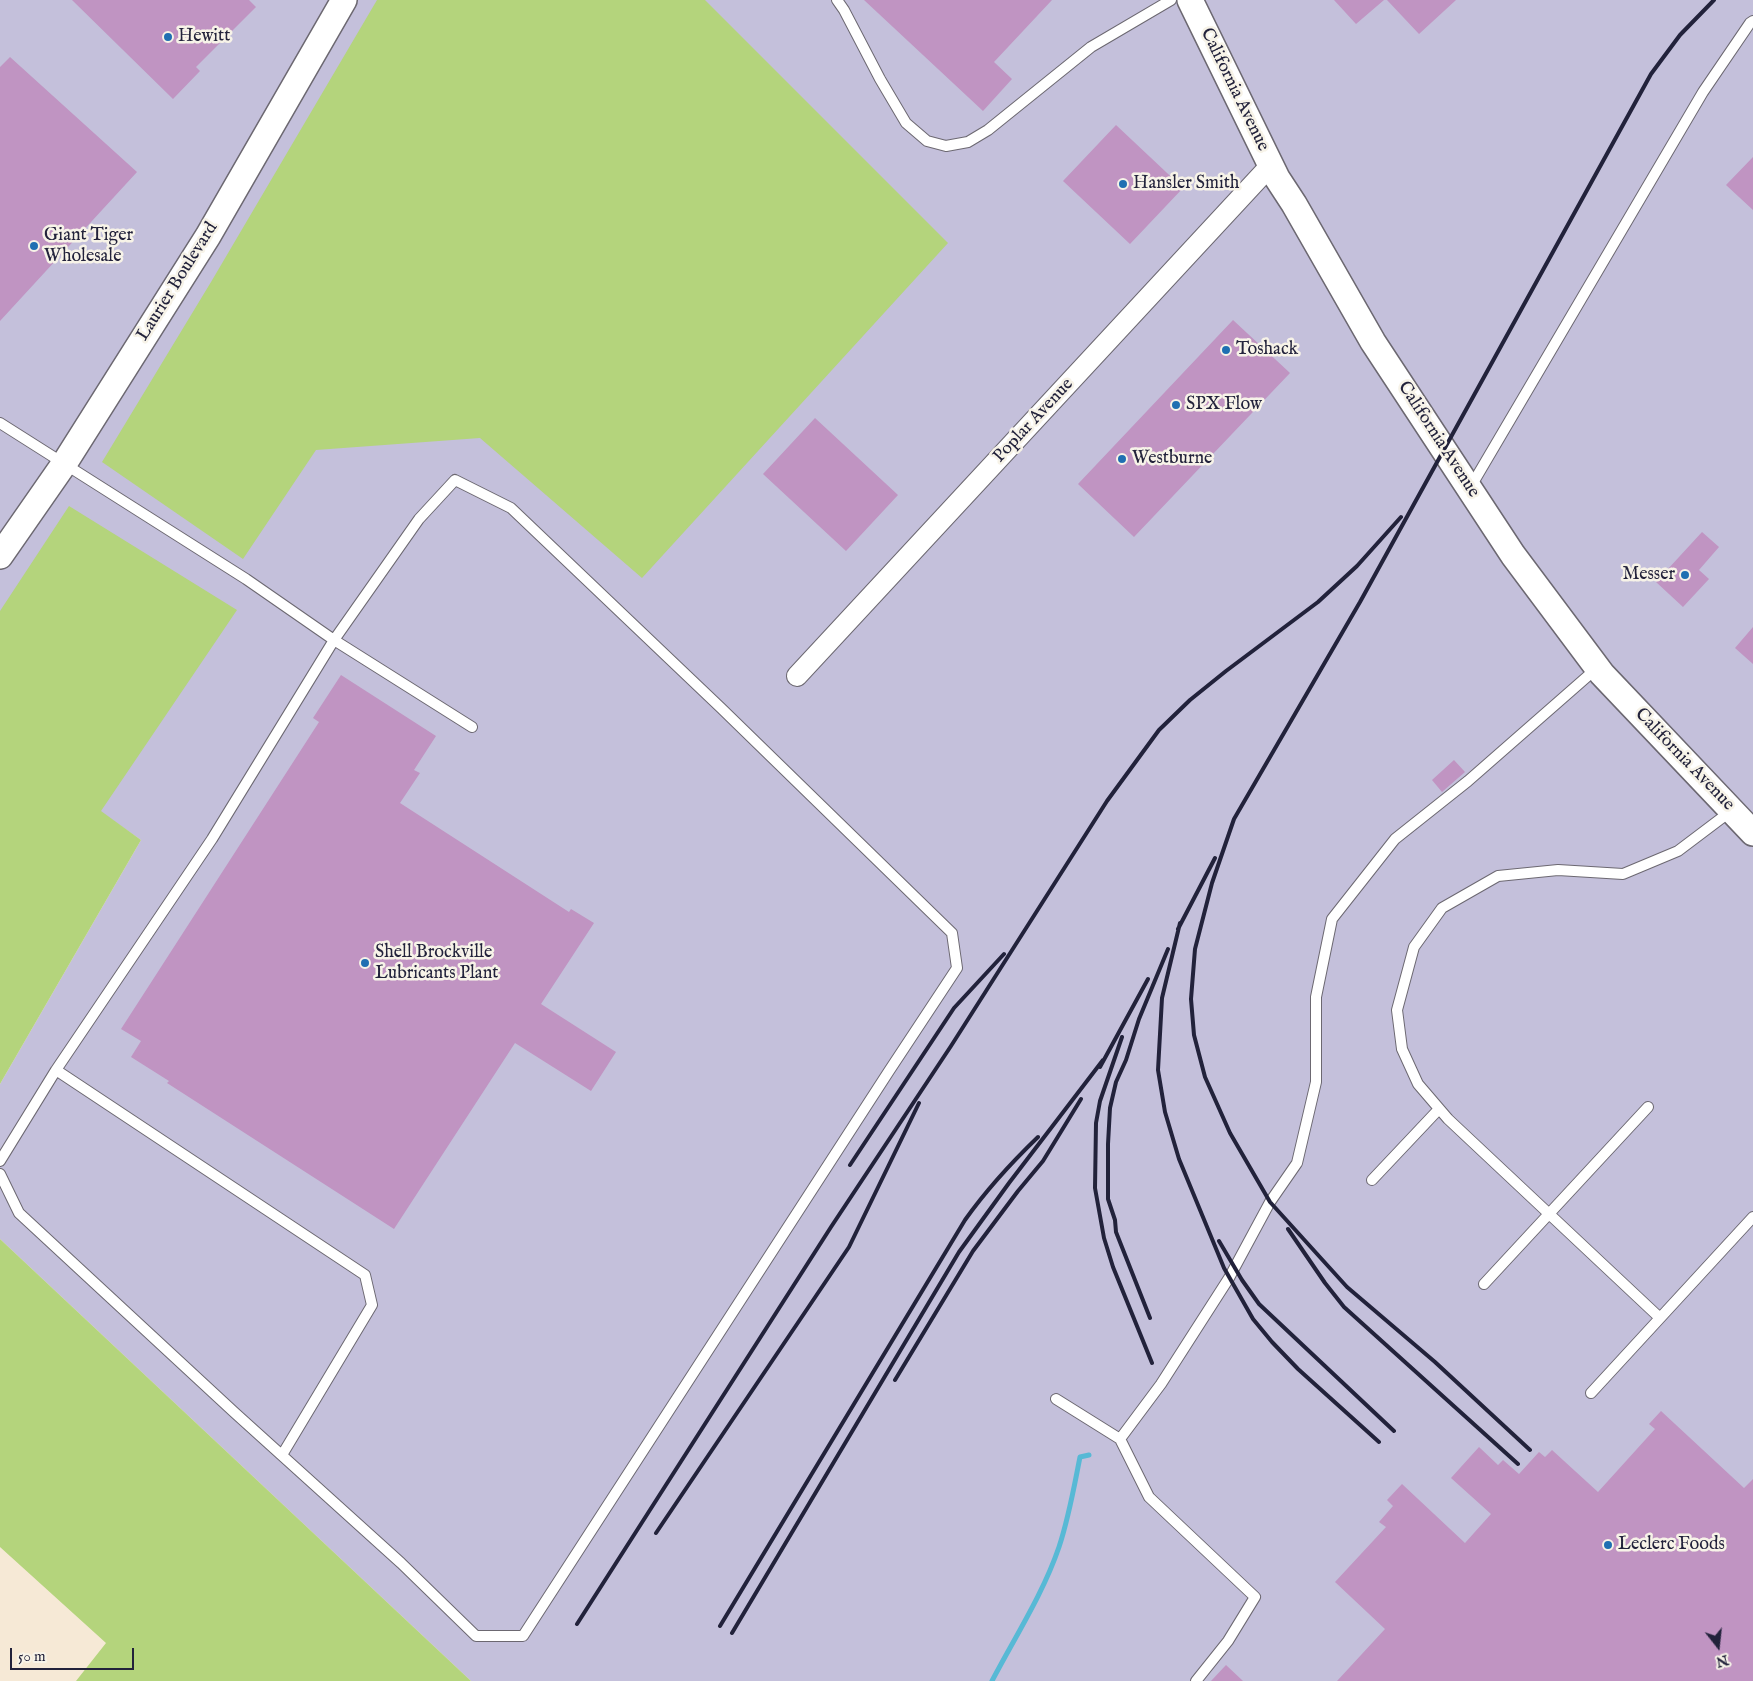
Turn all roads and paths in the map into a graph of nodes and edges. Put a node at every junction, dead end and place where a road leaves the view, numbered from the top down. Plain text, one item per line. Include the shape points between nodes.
1 (344, 0) edge
2 (837, 0) edge
3 (1172, 0) edge
4 (1190, 0) edge
5 (1753, 21) edge
6 (1270, 166) junction
7 (0, 423) edge
8 (64, 464) junction
9 (1470, 489) junction
10 (0, 556) edge
11 (334, 640) junction
12 (1598, 668) junction
13 (797, 676) dead end
14 (472, 727) dead end
15 (1732, 810) junction
16 (1753, 833) edge
17 (56, 1070) junction
18 (1648, 1107) dead end
19 (1439, 1109) junction
20 (0, 1161) edge
21 (0, 1174) edge
22 (1372, 1180) dead end
23 (1549, 1214) junction
24 (1753, 1218) edge
25 (1484, 1284) dead end
26 (1660, 1318) junction
27 (1591, 1393) dead end
28 (1056, 1399) dead end
29 (1120, 1439) junction
30 (282, 1455) junction
31 (1196, 1681) edge

1 - 8 street, Laurier Boulevard via 208,236
2 - 3 lane via 906,123 927,141 946,146 968,142 988,130 1091,47
4 - 6 street, California Avenue
5 - 9 lane via 1704,92
6 - 9 street, California Avenue via 1373,342
6 - 13 street, Poplar Avenue
7 - 8 lane
8 - 10 street, Laurier Boulevard
8 - 11 lane via 246,579
9 - 12 street, California Avenue via 1513,556
11 - 14 lane
11 - 17 lane via 212,839
11 - 30 lane via 419,520 454,480 511,508 952,933 957,968 523,1636 476,1636
12 - 15 street, California Avenue
12 - 29 lane via 1468,781 1395,839 1332,919 1316,997 1316,1082 1297,1164 1270,1202 1230,1278 1161,1384
15 - 16 street, California Avenue
15 - 19 lane via 1678,851 1623,874 1558,870 1498,876 1442,908 1414,947 1397,1010 1402,1049 1418,1084
17 - 20 lane
17 - 30 lane via 365,1275 372,1305
18 - 23 lane
19 - 22 lane
19 - 23 lane
21 - 30 lane via 19,1213
23 - 25 lane
23 - 26 lane
24 - 26 lane
26 - 27 lane
28 - 29 lane
29 - 31 lane via 1149,1497 1255,1597 1228,1641

